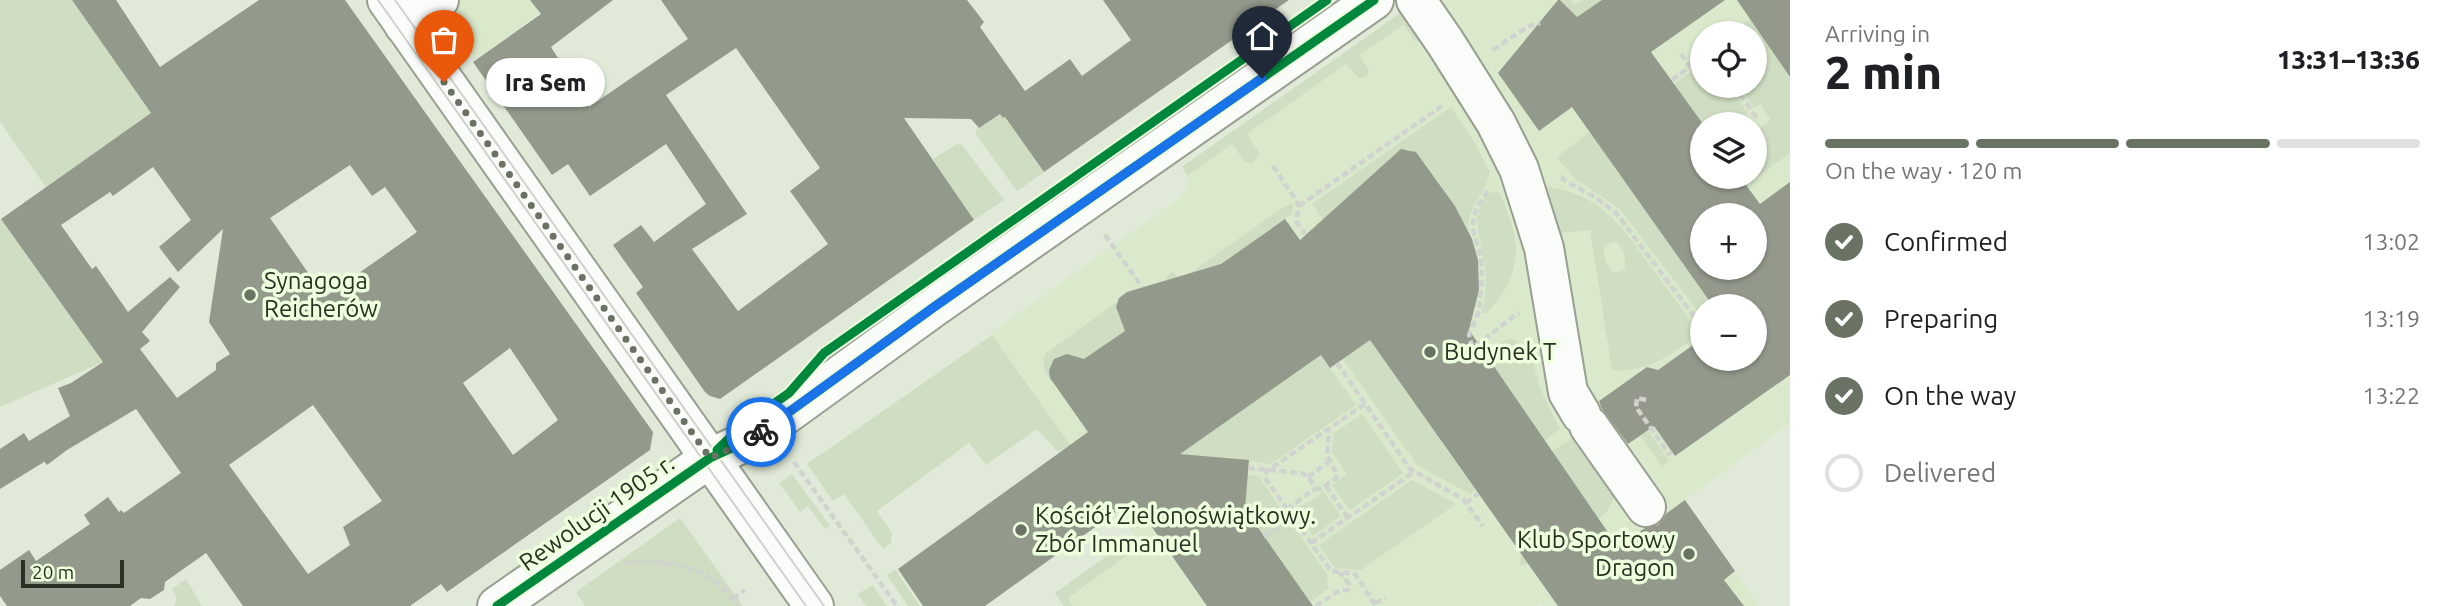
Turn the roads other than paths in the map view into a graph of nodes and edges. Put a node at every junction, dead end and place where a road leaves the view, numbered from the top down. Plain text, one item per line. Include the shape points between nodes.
1 (439, 0) edge
2 (1374, 0) edge
3 (1416, 0) edge
4 (395, 12) edge
5 (710, 458) junction
6 (1646, 506) dead end
7 (498, 606) edge
8 (814, 606) edge

1 - 4 street
2 - 5 street, Rewolucji 1905 r. via 752,439
3 - 6 street via 1496,123 1519,169 1544,248 1567,392
4 - 5 street
5 - 7 street, Rewolucji 1905 r.
5 - 8 street

